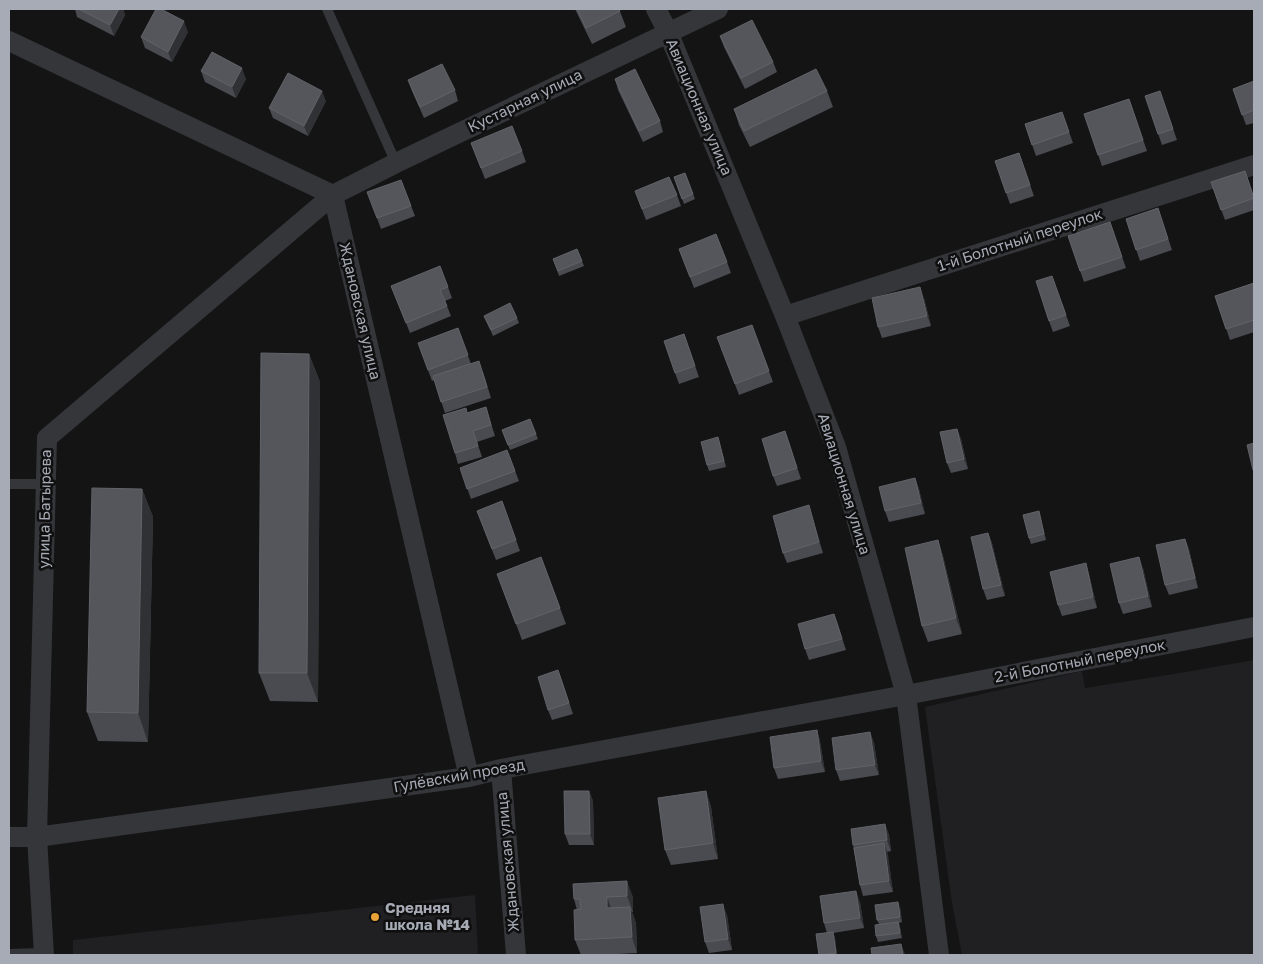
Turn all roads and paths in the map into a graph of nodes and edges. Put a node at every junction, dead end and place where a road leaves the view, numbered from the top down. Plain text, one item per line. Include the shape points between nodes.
1 (327, 9) edge
2 (656, 9) edge
3 (718, 9) edge
4 (668, 32) junction
5 (9, 41) edge
6 (396, 163) junction
7 (1254, 165) edge
8 (333, 195) junction
9 (785, 316) junction
10 (9, 484) edge
11 (46, 484) junction
12 (1254, 627) edge
13 (906, 695) junction
14 (501, 769) junction
15 (469, 777) junction
16 (9, 837) edge
17 (37, 837) junction
18 (9, 954) edge
19 (44, 954) edge
20 (516, 955) edge
21 (939, 955) edge

1 - 6 lane
2 - 4 street, Авиационная улица
3 - 4 street, Кустарная улица
4 - 6 street, Кустарная улица
4 - 9 street, Авиационная улица
5 - 8 street
6 - 8 street, Кустарная улица
7 - 9 street, 1-й Болотный переулок
8 - 11 street, улица Батырева via 47,438
8 - 15 street, Ждановская улица
9 - 13 street, Авиационная улица via 836,447
10 - 11 lane
11 - 17 street, улица Батырева
12 - 13 street, 2-й Болотный переулок
13 - 14 street, Гулёвский проезд
13 - 21 street, Авиационная улица
14 - 15 street, Гулёвский проезд
14 - 20 street, Ждановская улица
15 - 17 street, Гулёвский проезд
16 - 17 street, Гулёвский проезд
17 - 19 street, улица Батырева
18 - 19 lane

